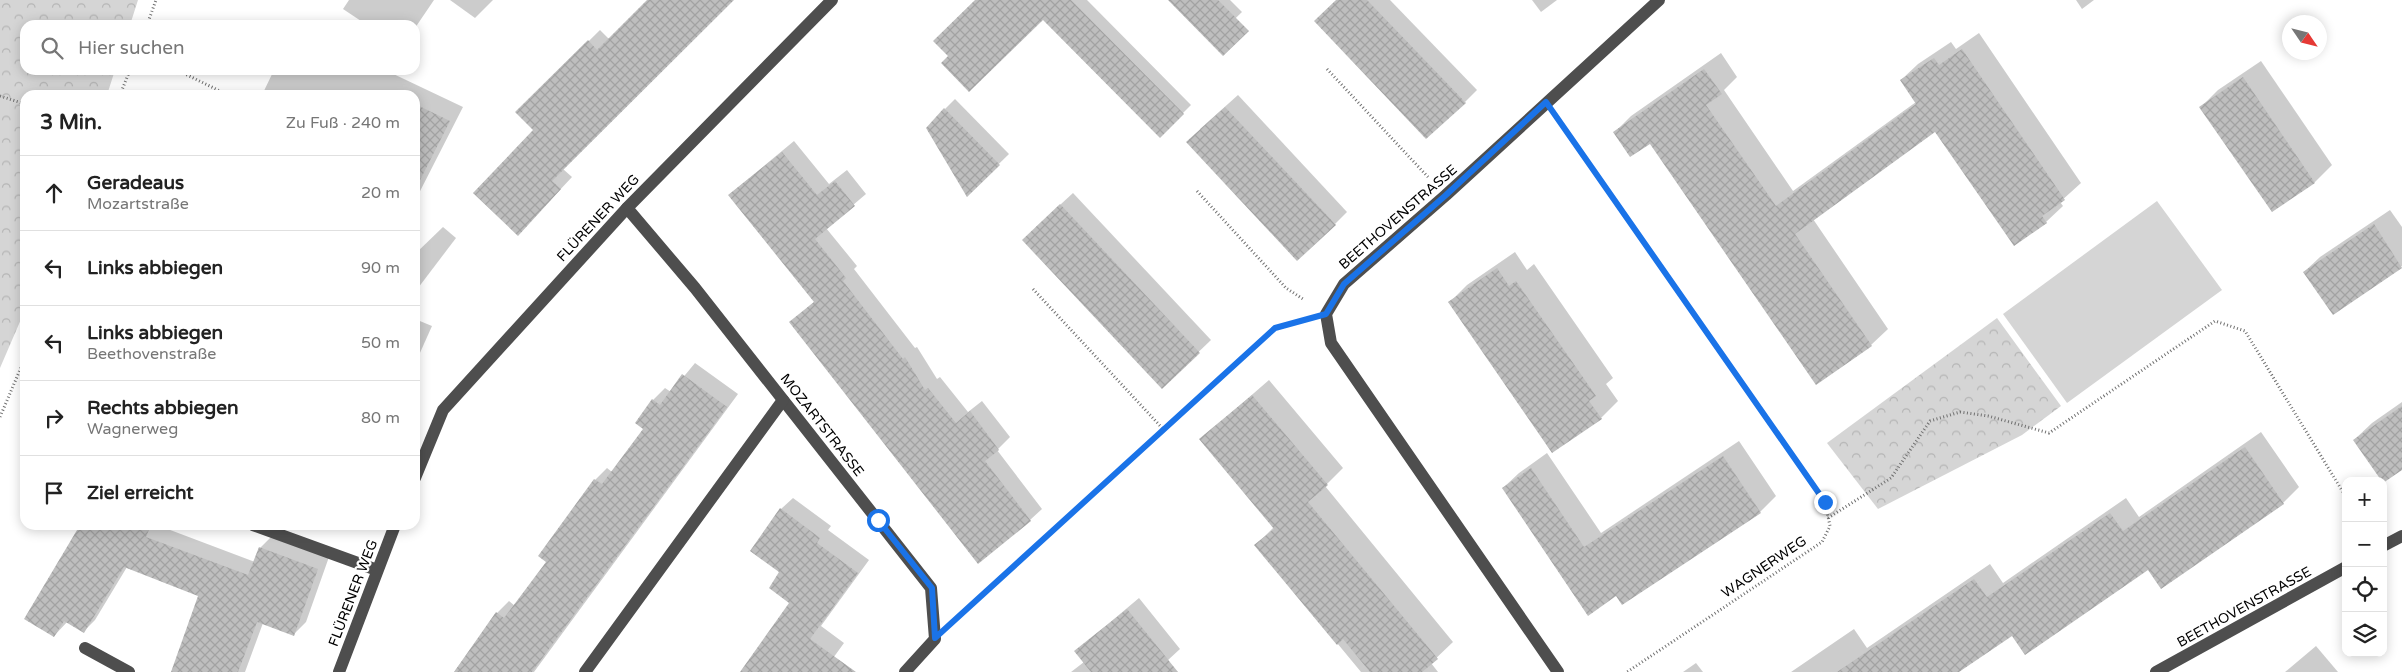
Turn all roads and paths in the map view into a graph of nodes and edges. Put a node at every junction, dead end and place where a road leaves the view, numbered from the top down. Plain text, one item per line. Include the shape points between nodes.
1 (156, 0) edge
2 (832, 0) edge
3 (1659, 0) edge
4 (149, 20) edge
5 (1327, 69) dead end
6 (128, 75) edge
7 (187, 75) edge
8 (122, 90) edge
9 (218, 90) edge
10 (0, 96) edge
11 (20, 102) edge
12 (1546, 102) junction
13 (1197, 191) dead end
14 (1446, 195) junction
15 (627, 208) junction
16 (1032, 288) dead end
17 (1326, 314) junction
18 (20, 370) edge
19 (783, 400) junction
20 (0, 417) edge
21 (1164, 430) junction
22 (420, 466) edge
23 (2342, 490) edge
24 (1828, 518) junction
25 (267, 530) edge
26 (393, 530) edge
27 (2402, 536) edge
28 (2387, 544) edge
29 (377, 570) junction
30 (2342, 570) edge
31 (935, 638) junction
32 (85, 648) dead end
33 (129, 672) edge
34 (339, 672) edge
35 (585, 672) edge
36 (904, 672) edge
37 (1558, 672) edge
38 (1628, 672) edge
39 (2156, 672) edge

1 - 4 path
2 - 15 street, FLÜRENER WEG
3 - 12 street, BEETHOVENSTRASSE
5 - 14 path
6 - 8 path
7 - 9 path
10 - 11 path
12 - 14 street, BEETHOVENSTRASSE
12 - 24 path via 1825,502
13 - 17 path via 1286,288
14 - 17 street, BEETHOVENSTRASSE via 1344,284
15 - 19 street, MOZARTSTRASSE
15 - 22 street, FLÜRENER WEG via 443,410
16 - 21 path
17 - 21 path via 1275,328
17 - 37 street via 1331,343
18 - 20 path
19 - 31 street, MOZARTSTRASSE via 932,588
19 - 35 street
21 - 31 path
23 - 24 path via 2245,331 2215,321 2049,433 1988,416 1960,412 1930,421 1891,478
24 - 38 path, WAGNERWEG via 1830,526 1822,542
25 - 29 street
26 - 29 street, FLÜRENER WEG
27 - 28 street
29 - 34 street, FLÜRENER WEG
30 - 39 street, BEETHOVENSTRASSE
31 - 36 street
32 - 33 street

